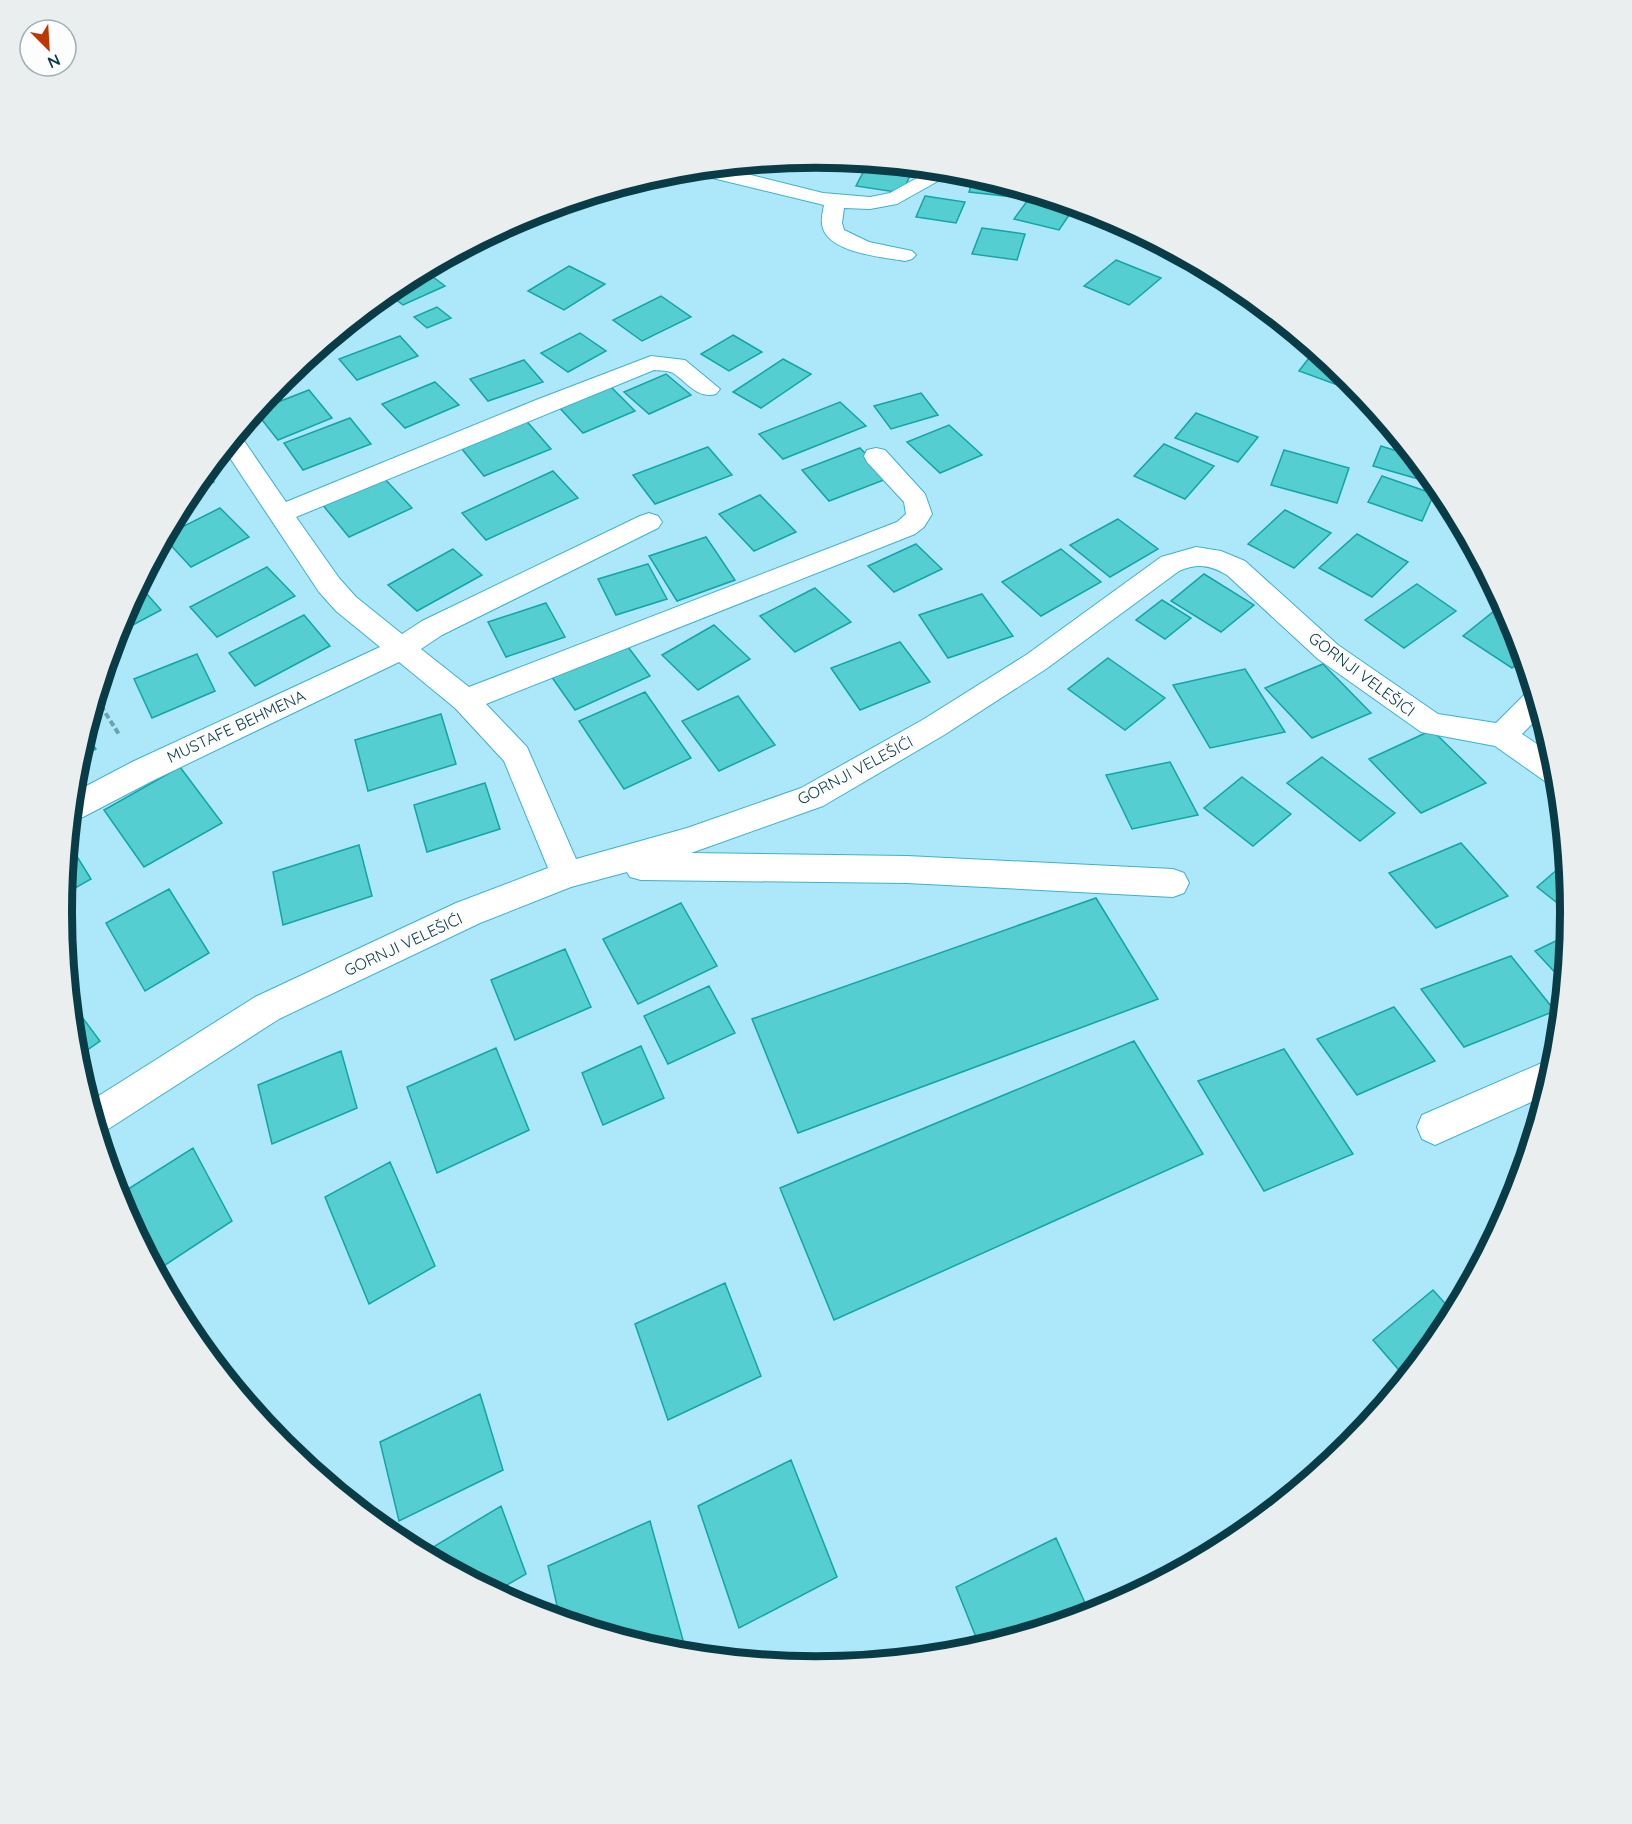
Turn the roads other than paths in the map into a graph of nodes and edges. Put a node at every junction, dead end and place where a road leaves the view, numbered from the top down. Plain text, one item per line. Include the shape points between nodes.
1 (729, 173) edge
2 (933, 177) edge
3 (835, 202) junction
4 (905, 255) dead end
5 (708, 389) dead end
6 (235, 448) edge
7 (876, 456) dead end
8 (280, 514) junction
9 (649, 522) dead end
10 (403, 648) junction
11 (465, 700) junction
12 (1531, 705) edge
13 (1502, 736) junction
14 (1546, 765) edge
15 (80, 804) edge
16 (600, 867) junction
17 (567, 875) junction
18 (1173, 883) dead end
19 (1541, 1081) edge
20 (100, 1115) edge
21 (1435, 1127) dead end

1 - 3 street
2 - 3 street via 890,200
3 - 4 street via 831,225 844,242
5 - 8 street via 677,365 651,363
6 - 8 street
7 - 11 street via 916,500 919,514 906,528
8 - 10 street via 346,604
9 - 10 street, MUSTAFE BEHMENA via 432,628
10 - 11 street
10 - 15 street, MUSTAFE BEHMENA
11 - 17 street via 516,755
12 - 13 street
13 - 14 street, GORNJI VELEŠIĆI
13 - 16 street, GORNJI VELEŠIĆI via 1431,724 1328,652 1236,568 1203,555 1185,557 1036,662 934,727 812,797 690,841
16 - 17 street, GORNJI VELEŠIĆI
16 - 18 street via 998,872
17 - 20 street, GORNJI VELEŠIĆI via 468,913 267,1008
19 - 21 street

